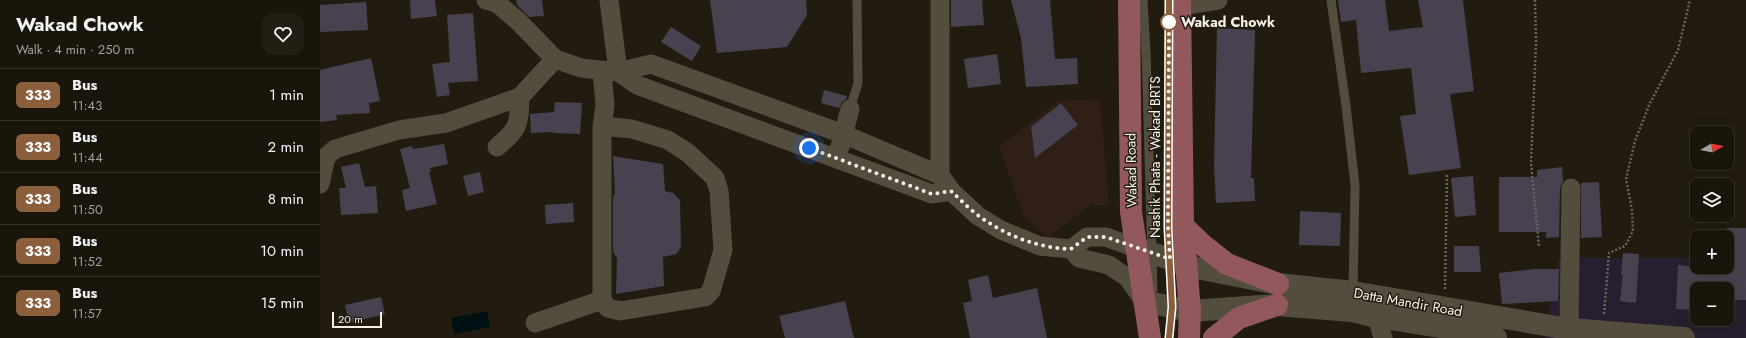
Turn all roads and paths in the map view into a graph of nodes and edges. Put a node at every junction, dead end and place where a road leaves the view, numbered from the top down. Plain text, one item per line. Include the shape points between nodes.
1 (486, 0) edge
2 (609, 0) edge
3 (857, 0) edge
4 (940, 0) edge
5 (1129, 0) edge
6 (1143, 0) edge
7 (1218, 0) edge
8 (1331, 0) edge
9 (1535, 0) edge
10 (1690, 0) edge
11 (1177, 4) edge
12 (555, 59) junction
13 (610, 71) junction
14 (520, 97) junction
15 (850, 109) joint
16 (602, 126) junction
17 (843, 134) junction
18 (497, 147) dead end
19 (327, 148) edge
20 (838, 158) junction
21 (940, 175) junction
22 (1447, 175) dead end
23 (320, 184) edge
24 (1570, 188) dead end
25 (951, 191) junction
26 (1183, 226) junction
27 (1539, 247) dead end
28 (1071, 249) junction
29 (1161, 257) junction
30 (1353, 292) junction
31 (1277, 294) junction
32 (602, 300) junction
33 (1163, 308) junction
34 (1444, 308) junction
35 (1377, 317) junction
36 (535, 323) dead end
37 (1603, 332) junction
38 (1567, 333) edge
39 (1157, 336) edge
40 (1169, 338) edge
41 (1189, 338) edge
42 (1214, 338) edge
43 (1383, 338) edge
44 (1496, 338) edge
45 (1684, 338) edge

1 - 12 street via 497,3
2 - 13 street
3 - 15 lane via 858,83
4 - 21 street
5 - 29 main road, Wakad Road via 1131,212
6 - 29 lane, Nashik Phata - Wakad BRTS
7 - 11 street
8 - 30 lane via 1355,185
9 - 27 path via 1536,42 1531,162
10 - 37 path via 1678,50 1650,103 1634,141 1626,179 1633,231 1625,246 1609,253
11 - 26 main road, Wakad Road
11 - 29 lane, Nashik Phata - Wakad BRTS via 1168,228
12 - 13 street via 581,68
12 - 14 street
13 - 16 street
13 - 17 street via 650,64
13 - 20 street via 637,85
14 - 18 street via 519,119 513,134
14 - 19 street via 446,123 399,130
15 - 17 street
16 - 32 street
16 - 32 street via 632,129 668,140 688,153 715,178 720,191 723,250 711,292 704,297 620,311 608,308
17 - 20 street
17 - 21 street
19 - 23 street
20 - 25 street via 932,194
21 - 25 street
22 - 34 path
24 - 38 street
25 - 28 street via 978,216 1001,230 1040,246
26 - 29 main road, Wakad Road
26 - 31 main road via 1227,264
28 - 29 street via 1087,237 1106,237
28 - 33 street via 1079,258 1109,264
29 - 31 main road, Datta Mandir Road
29 - 33 main road, Wakad Road
29 - 33 main road, Wakad Road
30 - 31 main road, Datta Mandir Road
30 - 34 main road, Datta Mandir Road
31 - 33 main road, Datta Mandir Road
31 - 35 main road, Datta Mandir Road
31 - 42 main road via 1239,318
32 - 36 street
33 - 39 main road, Wakad Road
33 - 40 lane
33 - 41 main road, Wakad Road
34 - 38 main road, Datta Mandir Road
35 - 43 street
35 - 44 main road, Datta Mandir Road
37 - 38 main road, Datta Mandir Road
37 - 45 main road, Datta Mandir Road

